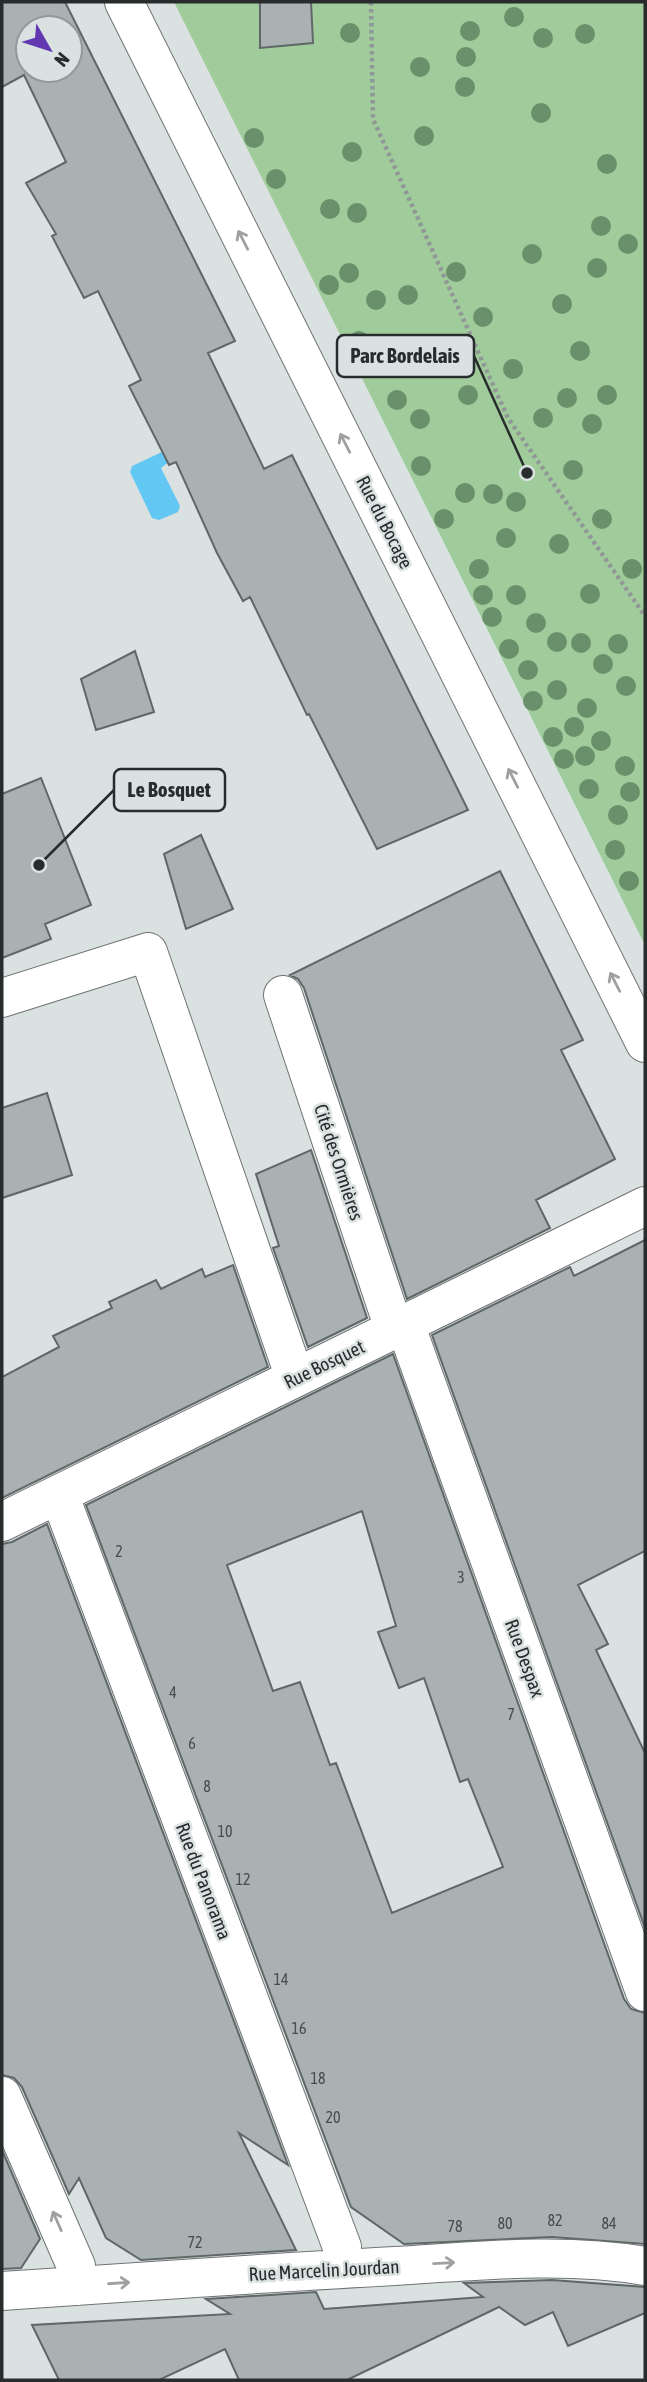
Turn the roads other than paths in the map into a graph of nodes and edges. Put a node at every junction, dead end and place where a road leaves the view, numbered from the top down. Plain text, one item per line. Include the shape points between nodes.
1 (124, 2) edge
2 (283, 995) dead end
3 (2, 998) edge
4 (645, 1043) edge
5 (645, 1206) edge
6 (400, 1326) junction
7 (295, 1378) junction
8 (59, 1494) junction
9 (2, 1522) edge
10 (645, 1992) edge
11 (2, 2096) edge
12 (645, 2266) edge
13 (342, 2269) junction
14 (78, 2286) junction
15 (2, 2291) edge

4 -> 1 street, Rue du Bocage
2 - 6 street, Cité des Ormières
3 - 7 street via 148,952
5 - 6 street, Rue Bosquet
6 - 7 street, Rue Bosquet
6 - 10 street, Rue Despax
7 - 8 street, Rue Bosquet
8 - 9 street, Rue Bosquet
8 - 13 street, Rue du Panorama via 342,2247
14 -> 11 street via 76,2266
13 -> 12 street, Rue Marcelin Jourdan via 559,2258
14 -> 13 street, Rue Marcelin Jourdan
14 - 15 street, Rue Marcelin Jourdan

